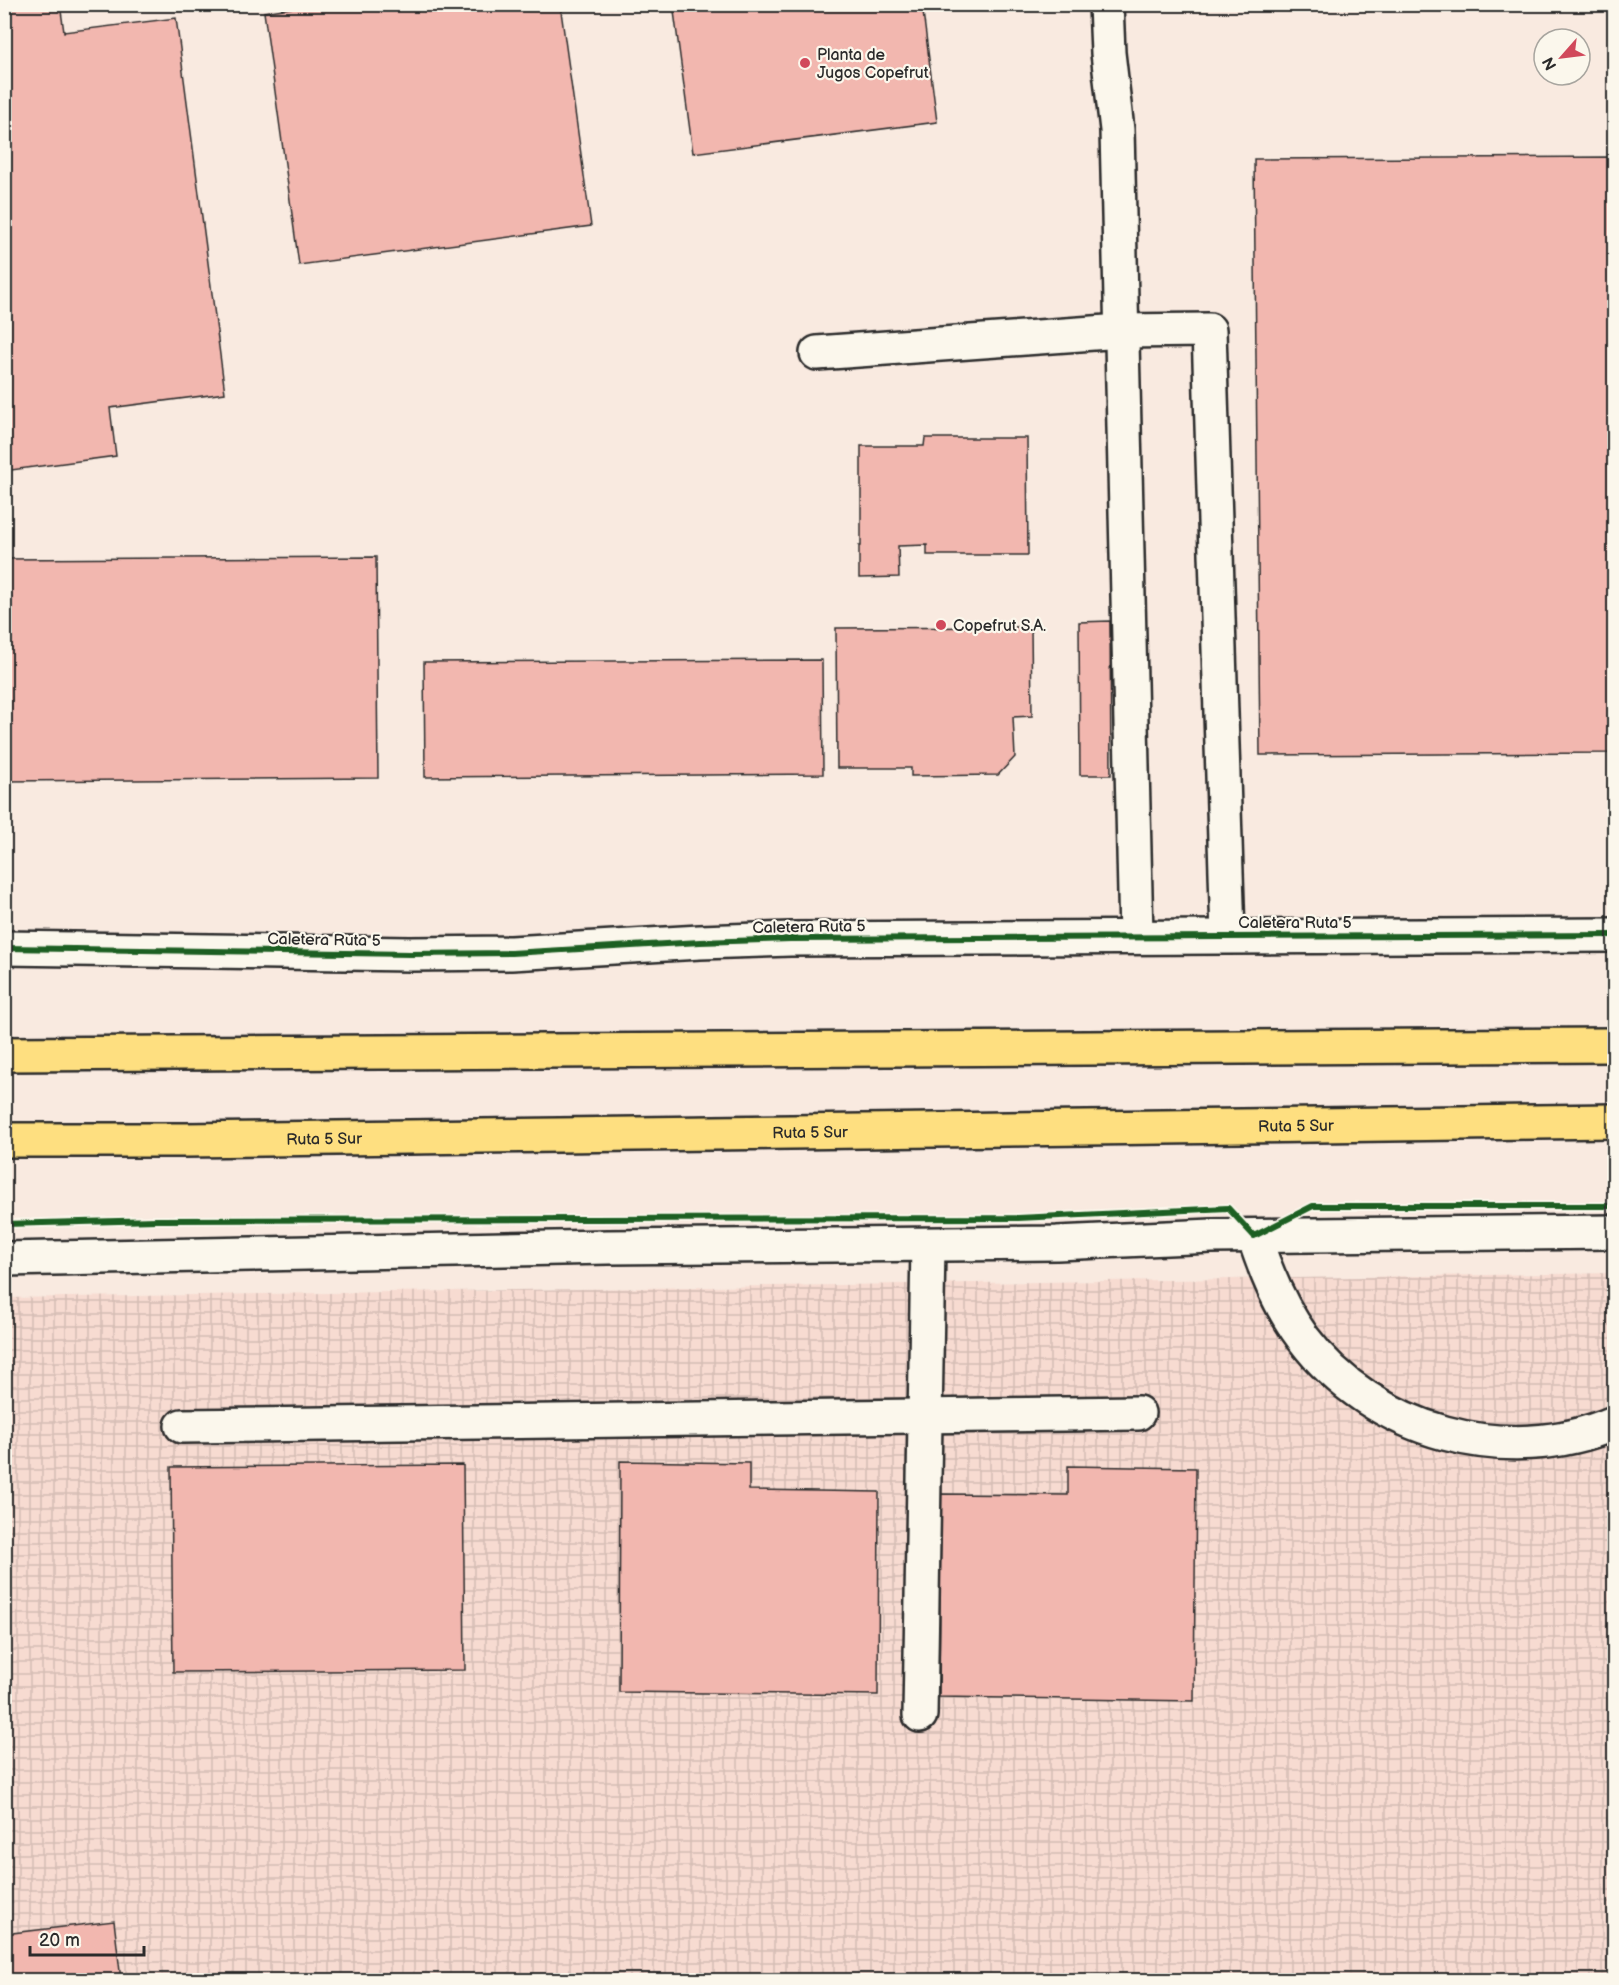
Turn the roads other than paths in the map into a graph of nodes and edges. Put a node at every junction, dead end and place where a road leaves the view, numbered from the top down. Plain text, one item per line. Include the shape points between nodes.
1 (1106, 4) edge
2 (1121, 331) junction
3 (817, 353) dead end
4 (1614, 934) edge
5 (1136, 936) junction
6 (1228, 936) junction
7 (4, 948) edge
8 (1614, 1045) edge
9 (4, 1054) edge
10 (1614, 1121) edge
11 (4, 1140) edge
12 (186, 1140) junction
13 (4, 1160) edge
14 (1614, 1232) edge
15 (1254, 1236) junction
16 (928, 1245) junction
17 (4, 1259) edge
18 (1138, 1413) dead end
19 (925, 1417) junction
20 (1614, 1424) edge
21 (182, 1426) dead end
22 (920, 1715) dead end

1 - 2 street via 1117,130
2 - 3 street
2 - 5 street
2 - 6 street via 1209,330
4 - 6 street, Caletera Ruta 5
5 - 6 street, Caletera Ruta 5
5 - 7 street, Caletera Ruta 5 via 790,939 511,953
8 - 9 highway
10 - 12 highway, Ruta 5 Sur
11 - 12 highway, Ruta 5 Sur
12 - 13 highway
14 - 15 street
15 - 16 street
15 - 20 street via 1282,1307 1304,1339 1329,1368 1390,1412 1426,1428 1500,1443 1576,1436
16 - 17 street
16 - 19 street
18 - 19 street
19 - 21 street
19 - 22 street

